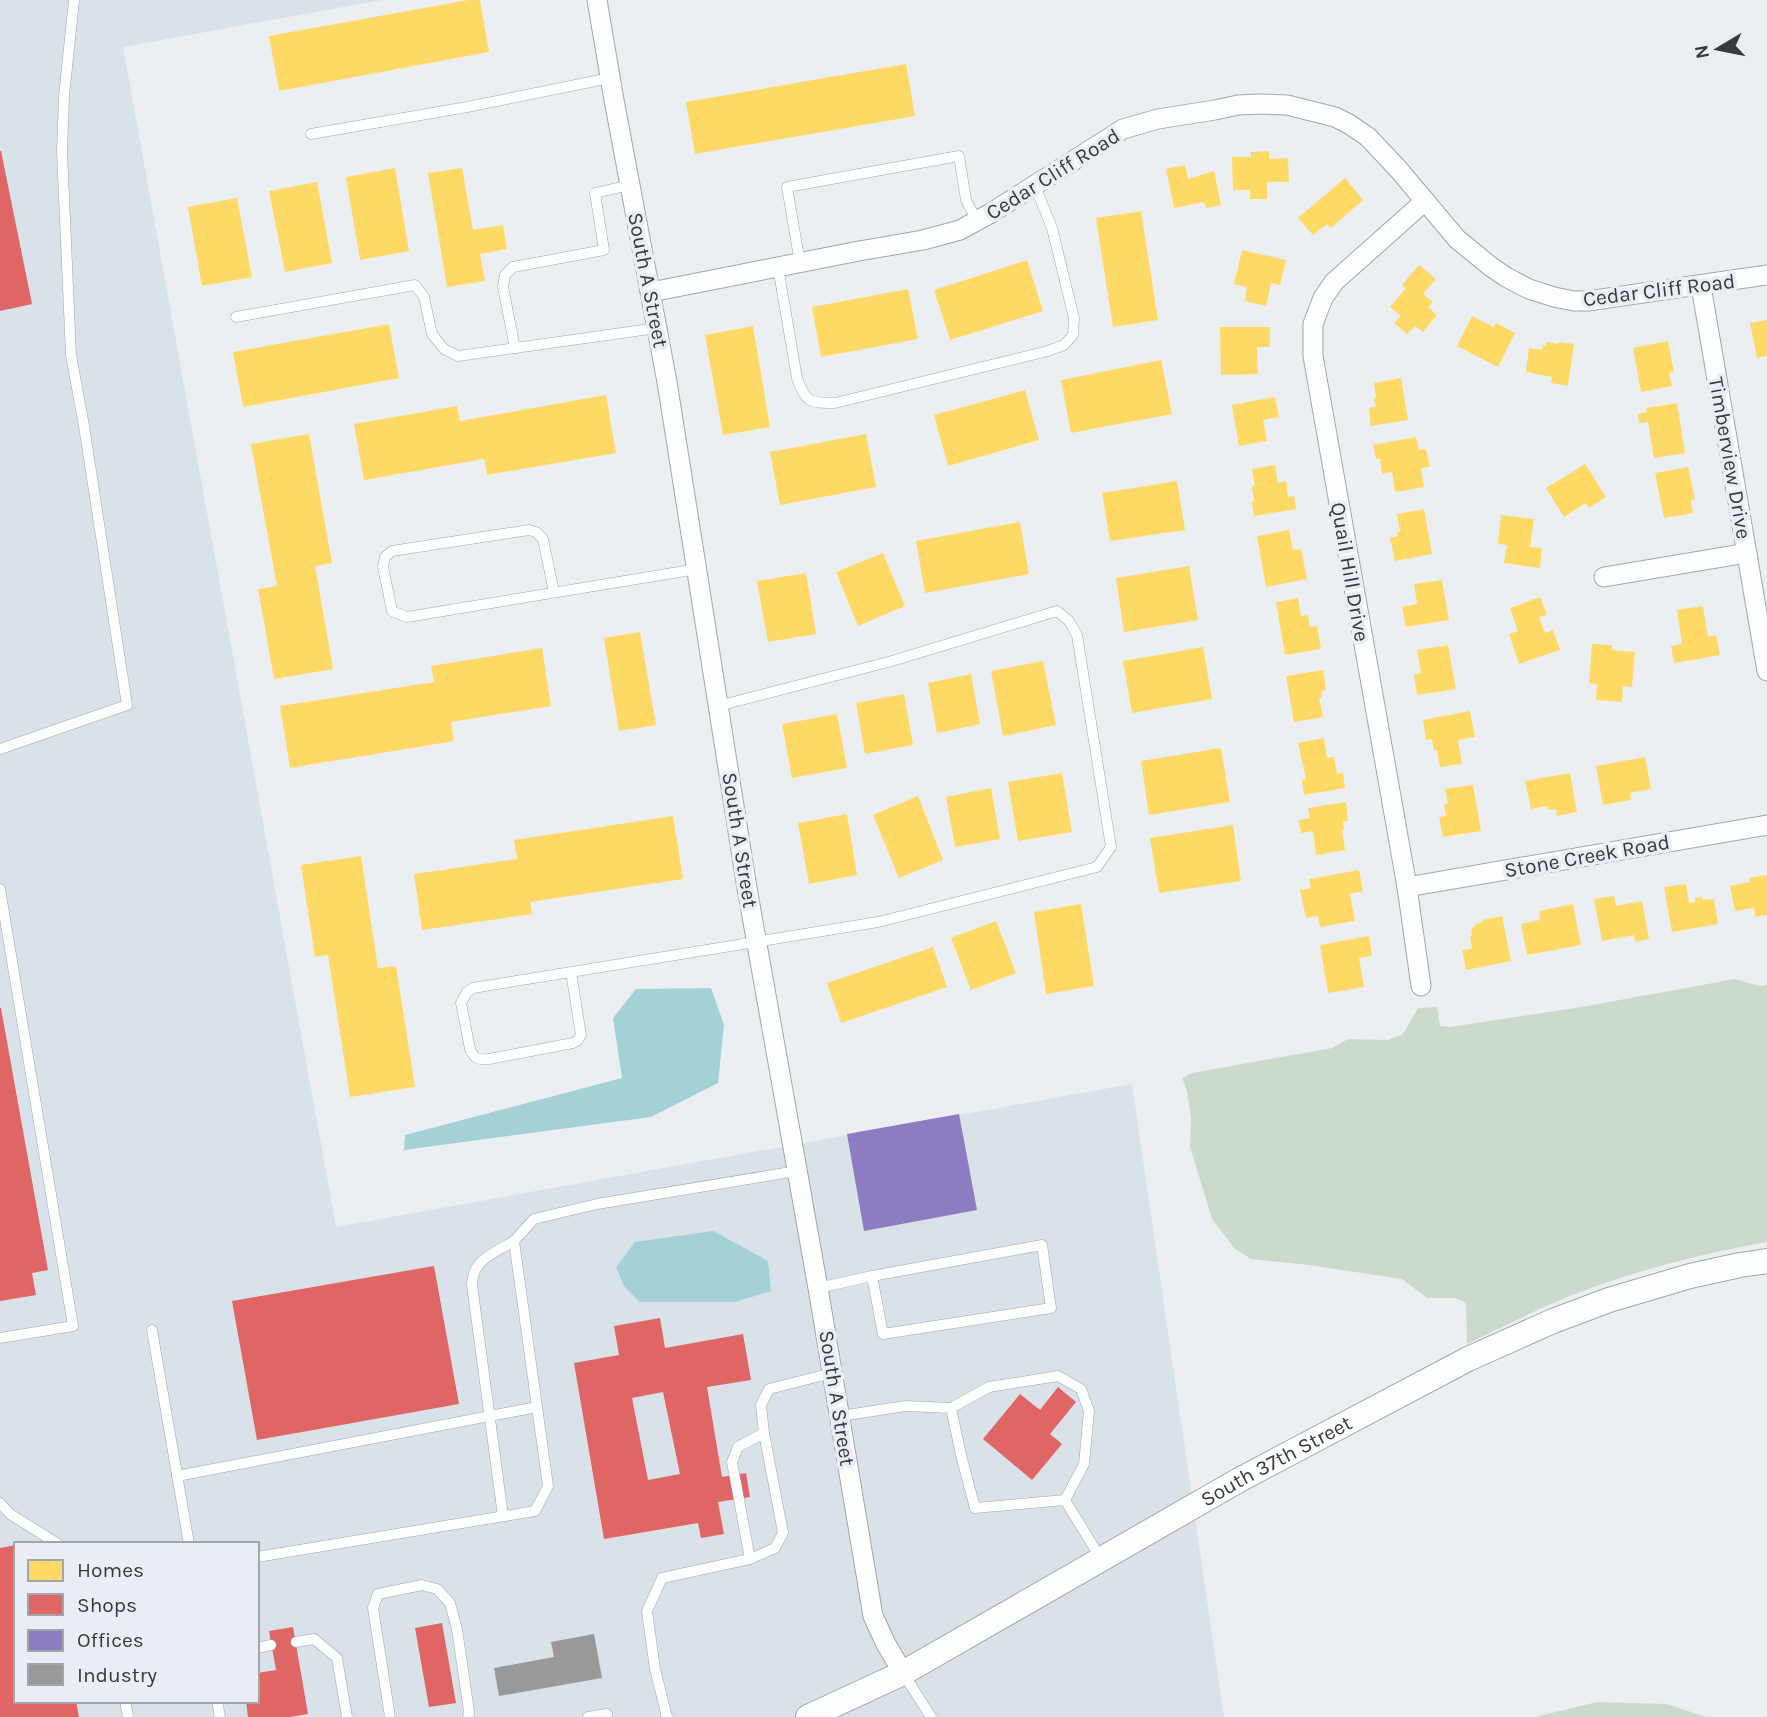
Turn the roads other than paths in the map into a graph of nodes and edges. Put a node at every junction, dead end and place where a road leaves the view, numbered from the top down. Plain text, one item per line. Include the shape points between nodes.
1 (74, 0) edge
2 (597, 0) edge
3 (610, 78) junction
4 (311, 134) dead end
5 (630, 185) junction
6 (1035, 186) junction
7 (1425, 201) junction
8 (977, 221) junction
9 (800, 262) junction
10 (778, 267) junction
11 (1767, 275) edge
12 (1701, 286) junction
13 (651, 292) junction
14 (236, 317) dead end
15 (657, 328) junction
16 (515, 348) junction
17 (1747, 552) junction
18 (696, 569) junction
19 (1604, 577) dead end
20 (554, 592) junction
21 (1767, 671) edge
22 (718, 706) junction
23 (0, 750) edge
24 (1767, 825) edge
25 (1407, 887) junction
26 (0, 888) edge
27 (757, 942) junction
28 (571, 972) junction
29 (1421, 986) dead end
30 (797, 1171) junction
31 (514, 1241) junction
32 (1767, 1261) edge
33 (872, 1276) junction
34 (818, 1288) junction
35 (152, 1330) dead end
36 (0, 1338) edge
37 (832, 1373) junction
38 (537, 1407) junction
39 (951, 1408) junction
40 (488, 1416) junction
41 (840, 1416) junction
42 (764, 1433) junction
43 (177, 1476) junction
44 (1065, 1500) junction
45 (0, 1503) edge
46 (503, 1516) junction
47 (55, 1542) edge
48 (189, 1542) edge
49 (259, 1557) edge
50 (750, 1559) junction
51 (1101, 1560) junction
52 (296, 1642) dead end
53 (271, 1645) dead end
54 (259, 1648) edge
55 (903, 1673) junction
56 (607, 1714) dead end
57 (347, 1717) edge
58 (390, 1717) edge
59 (468, 1717) edge
60 (588, 1717) edge
61 (667, 1717) edge
62 (808, 1717) edge
63 (931, 1717) edge

1 - 23 lane via 62,152 71,355 127,705
2 - 3 street, South A Street
3 - 4 lane
3 - 5 street, South A Street
5 - 13 street, South A Street
5 - 16 lane via 594,193 604,250 513,267 505,275 503,288
6 - 7 street, Cedar Cliff Road via 1123,129 1238,105 1287,105 1349,124 1368,138
6 - 8 street, Cedar Cliff Road
6 - 10 lane via 1052,228 1074,318 1073,335 1064,345 1048,351 835,403 814,403 803,394 797,378
7 - 12 street, Cedar Cliff Road via 1457,239 1490,266 1529,289 1554,297 1588,301
7 - 25 street, Quail Hill Drive via 1334,282 1313,324 1312,356
8 - 9 street, Cedar Cliff Road via 923,240
8 - 9 lane via 967,200 959,156 786,187
9 - 10 street, Cedar Cliff Road
10 - 13 street, Cedar Cliff Road
11 - 12 street, Cedar Cliff Road
12 - 17 street, Timberview Drive
13 - 15 street, South A Street
14 - 16 lane via 415,285 424,297 432,334 444,349 458,356
15 - 16 lane
15 - 18 street, South A Street
17 - 19 street
17 - 21 street, Timberview Drive
18 - 20 lane
18 - 22 street, South A Street
20 - 20 lane via 407,617 392,611 383,567 392,551 529,530 543,539
22 - 27 street, South A Street
22 - 27 lane via 892,661 1057,611 1077,635 1111,847 1097,867 878,922
24 - 25 street, Stone Creek Road
25 - 29 street, Quail Hill Drive
26 - 36 lane via 74,1326
27 - 28 lane
27 - 30 street, South A Street
28 - 28 lane via 467,992 461,1003 472,1055 489,1059 578,1040
30 - 31 lane via 534,1219
30 - 34 street, South A Street
31 - 38 lane
31 - 40 lane via 477,1264 472,1274
32 - 51 street, South 37th Street via 1690,1276 1553,1321 1444,1372 1241,1479
33 - 33 lane via 1042,1245 1051,1308 883,1334
33 - 34 lane
34 - 37 street, South A Street
35 - 43 lane
37 - 41 street, South A Street
37 - 42 lane via 769,1389 761,1405
38 - 40 lane
38 - 46 lane via 548,1486 535,1511
39 - 41 lane via 906,1406
39 - 44 lane via 975,1508
39 - 44 lane via 989,1387 1058,1376 1081,1389 1089,1411 1084,1464
40 - 43 lane
40 - 46 lane
41 - 55 street, South A Street via 873,1616
42 - 50 lane via 738,1447 732,1462
42 - 50 lane via 783,1533 775,1548
43 - 48 lane
44 - 51 lane
45 - 47 lane
46 - 49 lane
50 - 61 lane via 662,1578 647,1611
51 - 55 street, South 37th Street
52 - 57 lane via 314,1639 337,1658
53 - 54 lane
55 - 62 street, South 37th Street
55 - 63 lane
56 - 60 lane
58 - 59 lane via 373,1608 379,1594 422,1585 437,1590 450,1603

